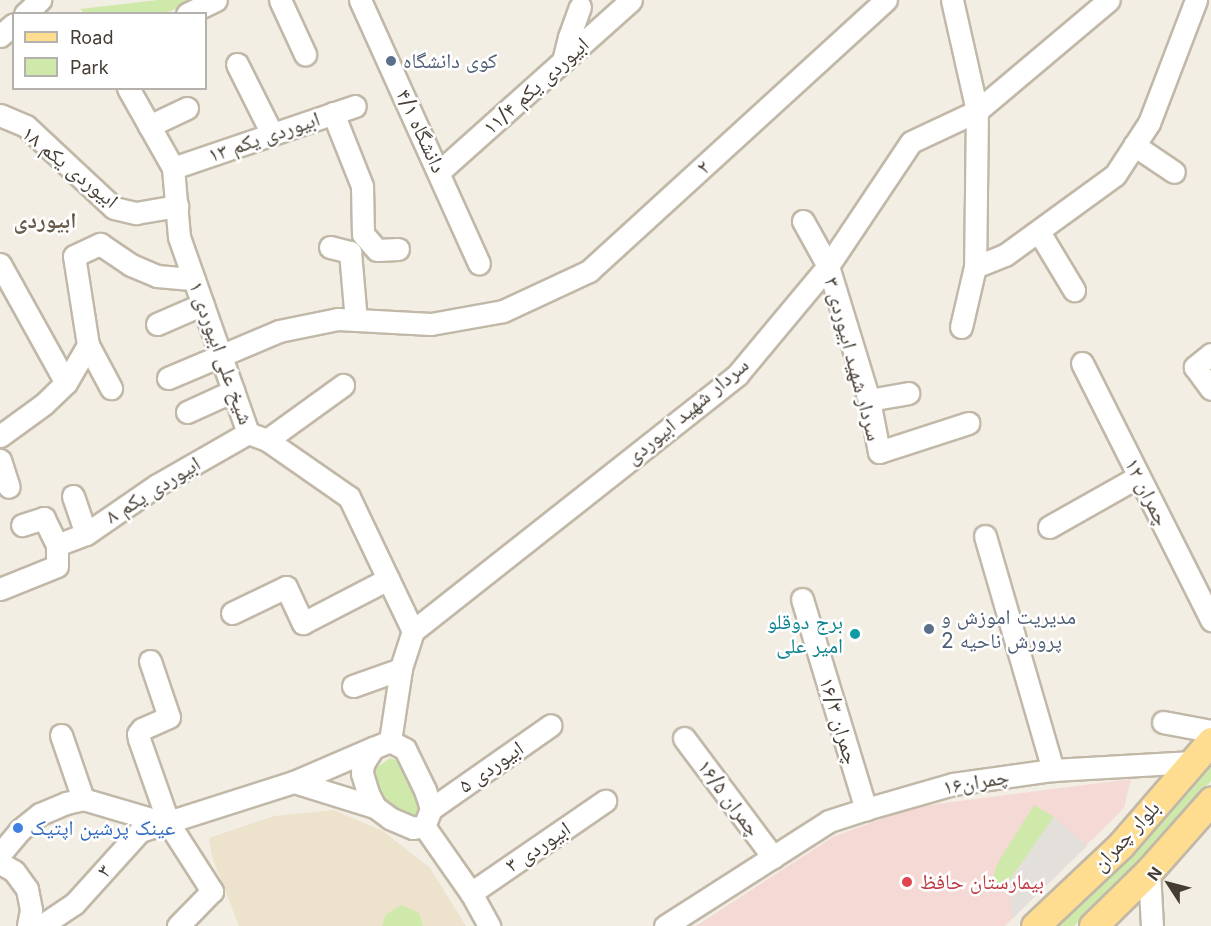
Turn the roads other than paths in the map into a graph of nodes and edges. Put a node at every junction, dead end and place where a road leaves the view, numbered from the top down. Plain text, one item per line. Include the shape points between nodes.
1 (40, 0) edge
2 (216, 0) edge
3 (280, 0) edge
4 (360, 0) edge
5 (631, 0) edge
6 (886, 0) edge
7 (952, 0) edge
8 (1108, 0) edge
9 (1196, 0) edge
10 (580, 7) dead end
11 (27, 12) edge
12 (191, 12) edge
13 (12, 26) edge
14 (0, 36) edge
15 (305, 54) dead end
16 (563, 61) junction
17 (237, 64) dead end
18 (130, 90) edge
19 (355, 106) dead end
20 (187, 108) dead end
21 (977, 111) junction
22 (333, 113) junction
23 (0, 115) edge
24 (149, 126) junction
25 (272, 134) junction
26 (1134, 145) junction
27 (173, 168) junction
28 (440, 171) junction
29 (1174, 172) dead end
30 (177, 206) junction
31 (803, 221) dead end
32 (1039, 231) junction
33 (330, 247) dead end
34 (398, 249) dead end
35 (480, 263) dead end
36 (0, 264) edge
37 (828, 266) junction
38 (975, 267) junction
39 (194, 279) junction
40 (1074, 290) dead end
41 (8, 296) edge
42 (203, 304) junction
43 (356, 320) junction
44 (157, 324) dead end
45 (961, 327) dead end
46 (88, 345) junction
47 (221, 354) junction
48 (1203, 361) edge
49 (1082, 363) dead end
50 (168, 378) dead end
51 (66, 383) junction
52 (343, 385) dead end
53 (111, 388) dead end
54 (1211, 389) edge
55 (233, 391) junction
56 (908, 393) dead end
57 (869, 400) junction
58 (187, 412) dead end
59 (968, 423) dead end
60 (0, 436) edge
61 (258, 437) junction
62 (0, 459) edge
63 (1139, 476) junction
64 (9, 487) dead end
65 (73, 496) dead end
66 (22, 525) dead end
67 (1049, 527) dead end
68 (86, 534) junction
69 (985, 536) dead end
70 (57, 545) junction
71 (388, 579) junction
72 (0, 589) edge
73 (802, 599) dead end
74 (232, 613) dead end
75 (1211, 620) edge
76 (413, 631) junction
77 (150, 661) dead end
78 (400, 669) junction
79 (353, 686) dead end
80 (1163, 722) dead end
81 (551, 725) dead end
82 (1211, 731) edge
83 (61, 735) dead end
84 (684, 738) dead end
85 (1211, 741) edge
86 (382, 744) junction
87 (1193, 762) junction
88 (1053, 770) junction
89 (294, 782) junction
90 (83, 799) junction
91 (604, 801) dead end
92 (1211, 801) edge
93 (375, 807) junction
94 (866, 808) junction
95 (427, 818) junction
96 (169, 824) junction
97 (0, 855) edge
98 (773, 857) junction
99 (0, 863) edge
100 (1149, 871) junction
101 (471, 893) junction
102 (28, 926) edge
103 (41, 926) edge
104 (178, 926) edge
105 (489, 926) edge
106 (665, 926) edge
107 (1035, 926) edge
108 (1094, 926) edge
109 (1152, 926) edge

1 - 11 street
2 - 12 street
3 - 15 street
4 - 28 street, ۴/۱ دانشگاه
5 - 16 street, ۱۱/۴ ابیوردی یکم
6 - 43 street, ۲ via 589,271 503,311 431,324
7 - 21 street
8 - 21 street, سردار شهید ابیوردی
9 - 26 street via 1149,123
10 - 16 street
13 - 14 street
16 - 28 street, ۱۱/۴ ابیوردی یکم
17 - 25 street
18 - 24 street, شیخ علی ابیوردی ۱
19 - 22 street, ۱۳ ابیوردی یکم
20 - 24 street
21 - 37 street, سردار شهید ابیوردی via 911,142
21 - 38 street
22 - 25 street, ۱۳ ابیوردی یکم
22 - 34 street via 362,186 363,234 377,250
23 - 30 street, ۱۸ ابیوردی یکم via 26,126 114,208 136,213
24 - 27 street, شیخ علی ابیوردی ۱
25 - 27 street, ۱۳ ابیوردی یکم
26 - 29 street
26 - 32 street via 1115,175
27 - 30 street, شیخ علی ابیوردی ۱
28 - 35 street, ۴/۱ دانشگاه
30 - 39 street, شیخ علی ابیوردی ۱ via 179,237
31 - 37 street
32 - 38 street via 1005,255
32 - 40 street
33 - 43 street via 350,252
36 - 41 street
37 - 57 street, ۳ سردار شهید ابیوردی
37 - 76 street, سردار شهید ابیوردی via 738,374
38 - 45 street
39 - 42 street, شیخ علی ابیوردی ۱
39 - 46 street via 157,276 100,244 74,256
41 - 51 street
42 - 44 street
42 - 47 street, شیخ علی ابیوردی ۱
43 - 47 street, ۲ via 338,319 279,330
46 - 51 street
46 - 53 street
47 - 50 street, ۲
47 - 55 street, شیخ علی ابیوردی ۱
48 - 54 street
49 - 63 street, ۱۲ چمران
51 - 60 street
52 - 61 street, ۸ ابیوردی یکم
55 - 58 street
55 - 61 street, شیخ علی ابیوردی ۱
56 - 57 street
57 - 59 street, ۳ سردار شهید ابیوردی via 879,452
61 - 68 street, ۸ ابیوردی یکم via 153,478
61 - 71 street, شیخ علی ابیوردی ۱ via 349,497
62 - 64 street
63 - 67 street
63 - 75 street, ۱۲ چمران
65 - 68 street
66 - 70 street via 44,518
68 - 70 street, ۸ ابیوردی یکم
69 - 88 street
70 - 72 street via 57,566
71 - 74 street via 303,623 286,587
71 - 76 street, شیخ علی ابیوردی ۱
73 - 94 street, ۱۶/۳ چمران
76 - 78 street
77 - 96 street via 169,717 138,734
78 - 79 street
78 - 86 street
80 - 82 street
81 - 95 street, ۵ ابیوردی
83 - 90 street
84 - 98 street, ۱۶/۵ چمران
85 - 87 main road, بلوار چمران
86 - 89 street, ۳
86 - 93 street via 363,764 362,773
86 - 95 street via 405,749 415,765
87 - 88 street, چمران۱۶
87 - 107 main road, بلوار چمران via 1120,846
88 - 94 street, چمران۱۶ via 953,784
89 - 93 street
89 - 96 street, ۳
90 - 96 street
90 - 97 street via 40,814 20,830
91 - 101 street, ۳ ابیوردی
92 - 100 main road, بلوار چمران
93 - 95 street via 414,828
94 - 98 street, چمران۱۶ via 829,821
95 - 101 street
96 - 103 street, ۳ via 140,831 74,904
96 - 104 street via 212,891
98 - 106 street, چمران۱۶
99 - 102 street via 14,871 27,889 31,910
100 - 108 main road, بلوار چمران
100 - 109 street
101 - 105 street

